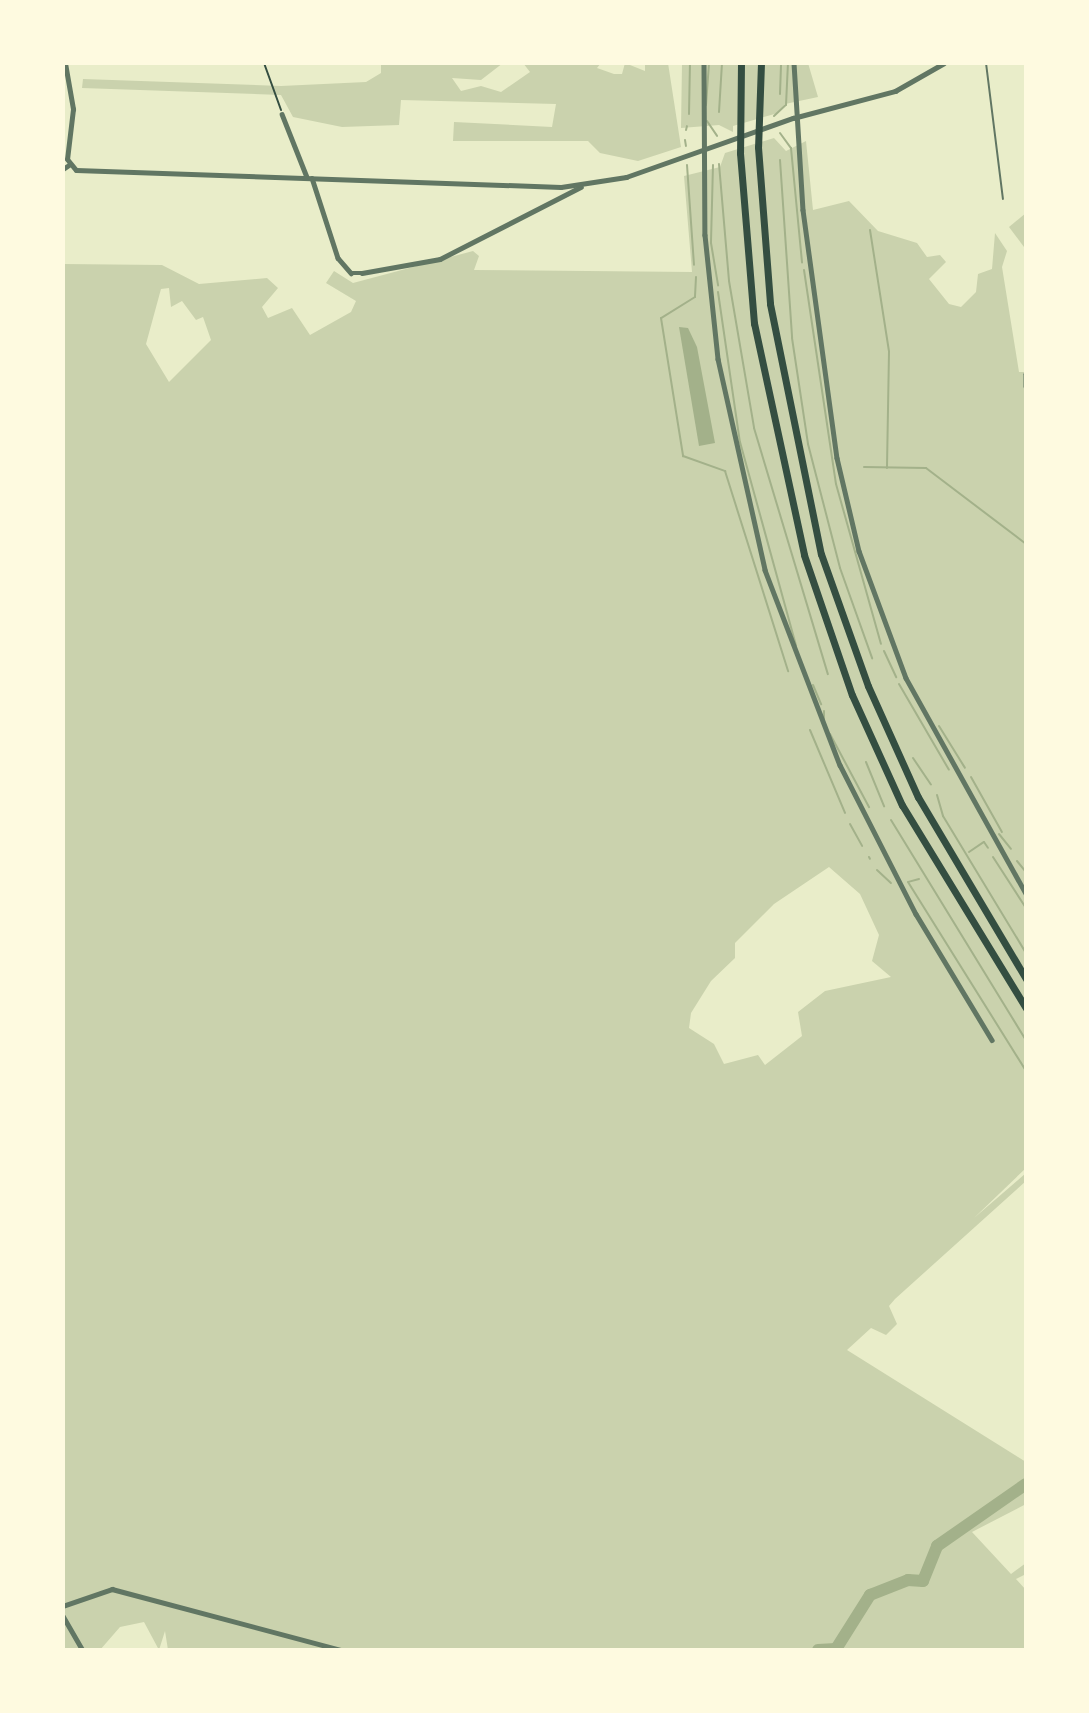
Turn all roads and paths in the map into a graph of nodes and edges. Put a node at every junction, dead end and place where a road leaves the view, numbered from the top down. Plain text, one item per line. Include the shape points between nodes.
1 (65, 63) edge
2 (264, 63) edge
3 (704, 63) edge
4 (741, 63) edge
5 (761, 63) edge
6 (794, 63) edge
7 (944, 63) edge
8 (986, 63) edge
9 (282, 114) joint
10 (793, 118) junction
11 (703, 150) junction
12 (66, 167) edge
13 (309, 177) junction
14 (581, 187) junction
15 (1003, 199) dead end
16 (1026, 374) edge
17 (1026, 386) edge
18 (1026, 894) edge
19 (1026, 979) edge
20 (1026, 1008) edge
21 (992, 1040) dead end
22 (63, 1606) edge
23 (63, 1616) edge
24 (83, 1650) edge
25 (342, 1650) edge

1 - 12 street via 73,109
2 - 9 path
3 - 11 street
4 - 20 highway via 740,153 761,372 782,474 818,600 902,805
5 - 19 highway via 758,148 778,362 833,592 918,797
6 - 10 street
7 - 10 street via 895,91
8 - 15 lane
9 - 13 street
10 - 11 street
10 - 18 street via 835,444 861,561 906,678
11 - 14 street
11 - 21 street via 720,370 779,613 840,765 932,943
12 - 13 street
13 - 14 street
13 - 14 street via 338,258 351,273 440,259
16 - 17 street
22 - 25 street via 112,1589
23 - 24 street

